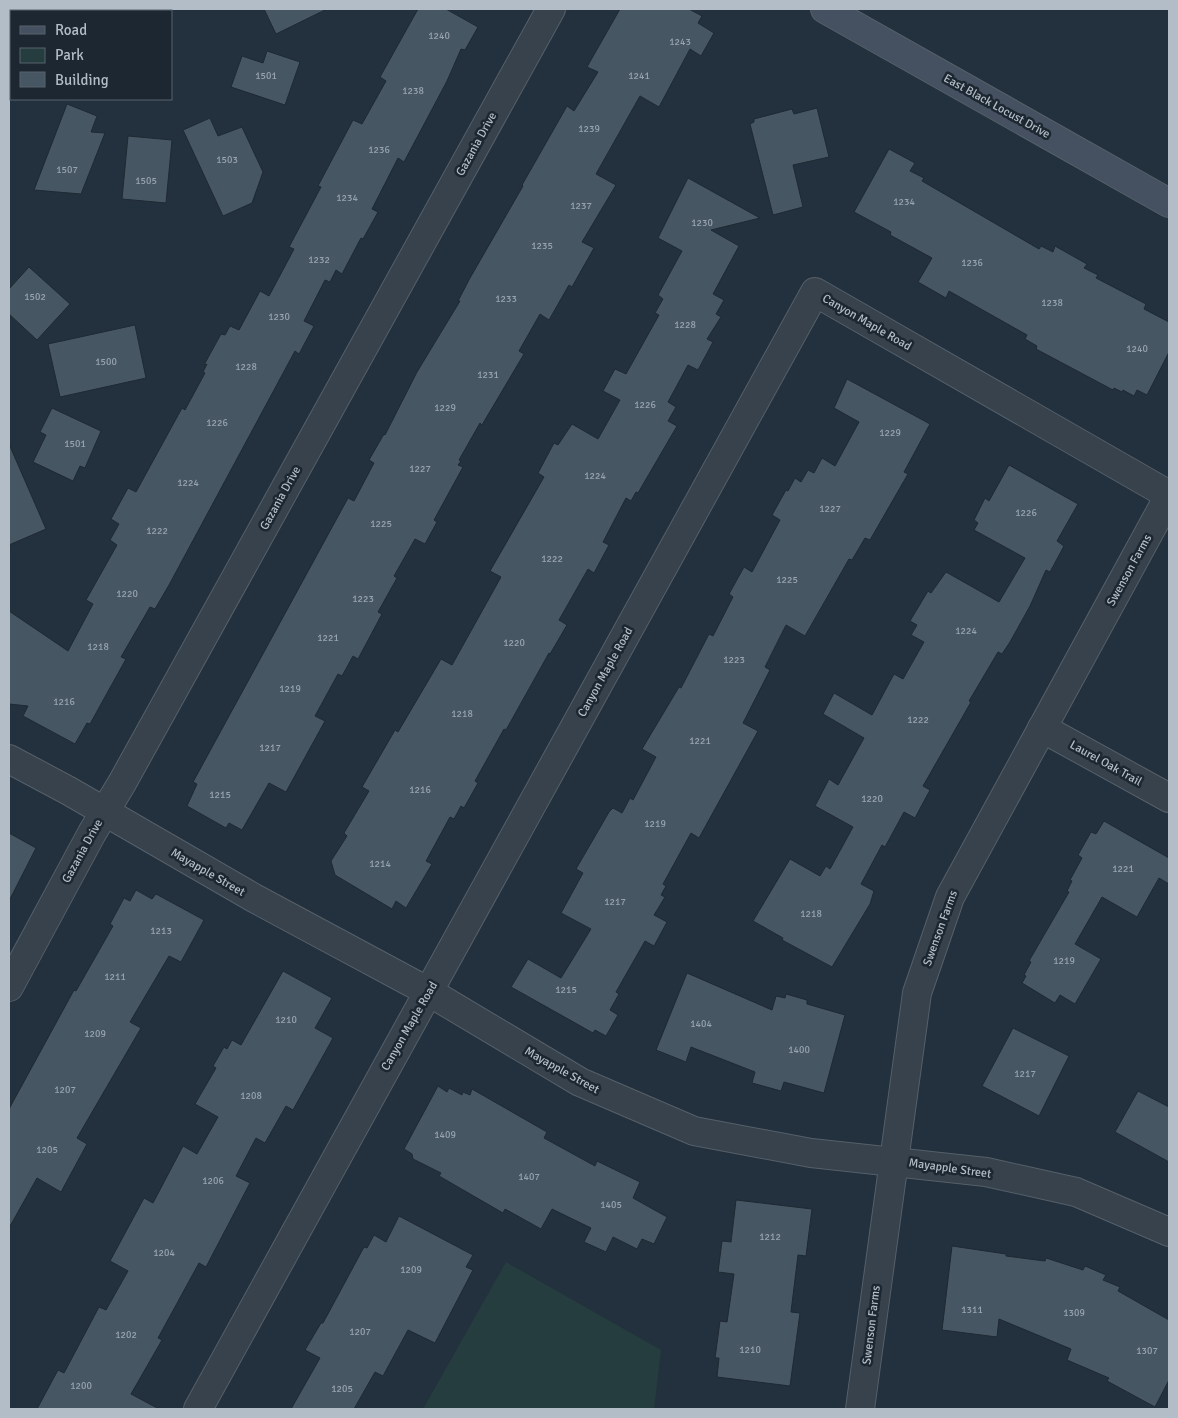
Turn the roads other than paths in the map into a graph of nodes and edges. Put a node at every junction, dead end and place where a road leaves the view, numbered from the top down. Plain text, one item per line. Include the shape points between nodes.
1 (551, 9) edge
2 (825, 9) edge
3 (1169, 203) edge
4 (1169, 495) edge
5 (1042, 728) junction
6 (9, 759) edge
7 (1169, 798) edge
8 (104, 812) junction
9 (9, 987) edge
10 (429, 992) junction
11 (892, 1160) junction
12 (1169, 1232) edge
13 (198, 1409) edge
14 (860, 1409) edge

1 - 8 street, Gazania Drive
2 - 3 street, East Black Locust Drive
4 - 5 street, Swenson Farms
4 - 10 street, Canyon Maple Road via 814,292
5 - 7 street, Laurel Oak Trail
5 - 11 street, Swenson Farms via 950,897 917,993
6 - 8 street, Mayapple Street
8 - 9 street, Gazania Drive
8 - 10 street, Mayapple Street via 254,898
10 - 11 street, Mayapple Street via 580,1082 694,1131 810,1152
10 - 13 street, Canyon Maple Road
11 - 12 street, Mayapple Street via 986,1172 1076,1192
11 - 14 street, Swenson Farms

